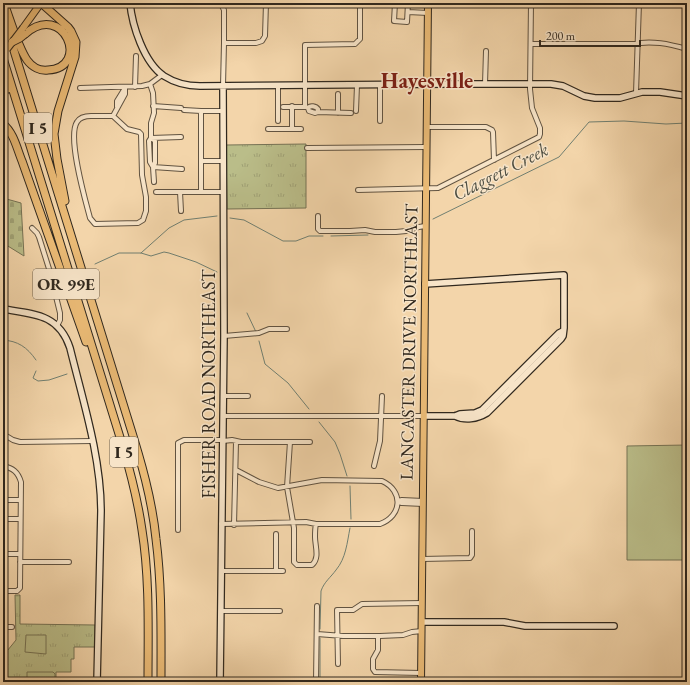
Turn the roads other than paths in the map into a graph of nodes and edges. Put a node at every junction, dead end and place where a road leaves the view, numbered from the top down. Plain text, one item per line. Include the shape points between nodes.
1 (4, 3) edge
2 (41, 3) edge
3 (130, 3) edge
4 (164, 3) edge
5 (266, 3) edge
6 (308, 3) edge
7 (395, 3) edge
8 (408, 3) edge
9 (428, 3) edge
10 (532, 3) edge
11 (639, 3) edge
12 (684, 3) edge
13 (360, 4) edge
14 (687, 5) edge
15 (408, 12) junction
16 (428, 13) junction
17 (3, 14) edge
18 (24, 31) junction
19 (12, 42) joint
20 (224, 43) junction
21 (638, 43) junction
22 (531, 44) junction
23 (687, 49) edge
24 (486, 51) dead end
25 (4, 52) edge
26 (136, 56) dead end
27 (3, 58) edge
28 (3, 75) edge
29 (162, 75) junction
30 (150, 84) junction
31 (380, 84) junction
32 (427, 84) junction
33 (486, 84) junction
34 (530, 84) junction
35 (304, 85) junction
36 (357, 85) junction
37 (223, 86) junction
38 (278, 86) junction
39 (125, 87) junction
40 (135, 87) junction
41 (80, 88) dead end
42 (636, 93) junction
43 (338, 94) dead end
44 (687, 96) edge
45 (153, 106) junction
46 (292, 106) junction
47 (283, 107) dead end
48 (306, 107) junction
49 (201, 110) junction
50 (223, 110) junction
51 (356, 111) dead end
52 (338, 113) junction
53 (351, 113) dead end
54 (113, 116) junction
55 (278, 121) dead end
56 (380, 121) dead end
57 (3, 124) edge
58 (426, 127) junction
59 (268, 129) dead end
60 (292, 129) junction
61 (301, 129) dead end
62 (182, 137) dead end
63 (151, 138) junction
64 (308, 148) dead end
65 (426, 148) junction
66 (494, 160) junction
67 (201, 161) junction
68 (223, 161) junction
69 (153, 167) junction
70 (182, 169) dead end
71 (154, 182) dead end
72 (426, 189) junction
73 (358, 190) dead end
74 (156, 192) dead end
75 (180, 192) junction
76 (201, 192) junction
77 (223, 192) junction
78 (181, 211) dead end
79 (318, 216) dead end
80 (425, 226) junction
81 (32, 228) dead end
82 (56, 229) junction
83 (74, 242) junction
84 (425, 284) junction
85 (3, 309) edge
86 (57, 326) junction
87 (287, 329) dead end
88 (224, 336) junction
89 (223, 396) junction
90 (248, 396) dead end
91 (382, 396) dead end
92 (223, 416) junction
93 (381, 416) junction
94 (424, 416) junction
95 (3, 434) edge
96 (92, 441) junction
97 (223, 441) junction
98 (236, 442) junction
99 (290, 442) junction
100 (310, 442) dead end
101 (123, 447) junction
102 (3, 466) edge
103 (374, 466) dead end
104 (236, 470) junction
105 (288, 487) junction
106 (3, 500) edge
107 (20, 500) junction
108 (398, 502) junction
109 (423, 502) junction
110 (3, 519) edge
111 (20, 519) junction
112 (294, 523) junction
113 (221, 524) junction
114 (316, 524) junction
115 (234, 525) junction
116 (178, 530) dead end
117 (472, 531) dead end
118 (276, 534) dead end
119 (3, 554) edge
120 (20, 554) junction
121 (422, 559) junction
122 (20, 562) junction
123 (69, 562) dead end
124 (221, 571) junction
125 (276, 571) junction
126 (283, 571) dead end
127 (3, 591) edge
128 (422, 603) junction
129 (316, 606) dead end
130 (220, 611) junction
131 (280, 611) dead end
132 (422, 622) junction
133 (614, 626) dead end
134 (3, 627) edge
135 (12, 627) dead end
136 (422, 631) junction
137 (316, 634) junction
138 (337, 635) junction
139 (378, 636) junction
140 (338, 664) dead end
141 (422, 673) junction
142 (97, 682) edge
143 (148, 682) edge
144 (161, 682) edge
145 (220, 682) edge
146 (316, 682) edge
147 (421, 682) edge

1 - 18 highway via 24,55 32,66 53,70 63,64 69,56 68,37 55,25 45,23
2 - 18 main road
2 - 83 highway via 68,27 76,42 75,57 58,111 54,134 56,160
3 - 29 street via 133,23 142,45 152,64
4 - 20 street via 221,4 224,10
5 - 20 street via 265,36 262,41
6 - 13 street
7 - 15 street via 394,21 408,22
8 - 15 street
9 - 16 main road, LANCASTER DRIVE NORTHEAST
10 - 22 street
11 - 21 street
12 - 14 street
13 - 35 street via 358,42 351,45 305,44
15 - 16 street
16 - 32 main road, LANCASTER DRIVE NORTHEAST
17 - 83 highway, I 5
18 - 19 highway, bridge via 20,38
19 - 25 main road, bridge
20 - 37 street
21 - 22 street
21 - 23 street via 659,42
21 - 42 street
22 - 34 street
24 - 33 street
26 - 40 street
27 - 82 highway, I 5
28 - 82 highway, I 5 via 41,192
29 - 30 street
29 - 37 street via 188,85
30 - 40 street
30 - 45 street
31 - 32 street
31 - 36 street
31 - 56 street
32 - 33 street
32 - 58 main road, LANCASTER DRIVE NORTHEAST
33 - 34 street
34 - 42 street via 563,86 595,98 620,98
34 - 66 street via 532,108 540,134 536,139
35 - 36 street
35 - 38 street
35 - 48 street
36 - 51 street
37 - 38 street
37 - 50 street, FISHER ROAD NORTHEAST
38 - 55 street
39 - 40 street
39 - 41 street
39 - 54 street via 117,101
42 - 44 street via 660,92
43 - 52 street
45 - 49 street
45 - 63 street
46 - 47 street
46 - 48 street
46 - 60 street
48 - 52 street via 316,106 318,112
49 - 50 street
49 - 67 street
50 - 68 street, FISHER ROAD NORTHEAST
52 - 53 street
54 - 54 street via 127,129 139,132 142,137 142,176 146,211 143,220 135,224 92,222 76,158 75,127 78,120 91,116
57 - 101 highway, OR 99E via 13,137 22,161
58 - 65 main road, LANCASTER DRIVE NORTHEAST
58 - 66 street via 486,127 492,130 494,135
59 - 60 street
60 - 61 street
62 - 63 street
63 - 69 street via 155,141
64 - 65 street
65 - 72 main road, LANCASTER DRIVE NORTHEAST
66 - 72 street via 438,188
67 - 68 street
67 - 76 street
68 - 77 street, FISHER ROAD NORTHEAST
69 - 70 street
69 - 71 street
72 - 73 street
72 - 80 main road, LANCASTER DRIVE NORTHEAST
74 - 75 street
75 - 76 street
75 - 78 street
76 - 77 street
77 - 88 street, FISHER ROAD NORTHEAST
79 - 80 street via 320,231 396,232
80 - 84 main road, LANCASTER DRIVE NORTHEAST
81 - 86 street via 38,234 50,272 60,313
82 - 101 highway, I 5
83 - 144 highway, I 5 via 139,454 152,508 160,580
84 - 94 main road, LANCASTER DRIVE NORTHEAST
84 - 94 street via 564,275 561,339 480,417 460,419 454,416
85 - 86 street via 40,315
86 - 96 street via 70,348
87 - 88 street
88 - 89 street, FISHER ROAD NORTHEAST
89 - 90 street
89 - 92 street, FISHER ROAD NORTHEAST
91 - 93 street
92 - 93 street
92 - 97 street, FISHER ROAD NORTHEAST
93 - 94 street
93 - 103 street via 380,441
94 - 109 main road, LANCASTER DRIVE NORTHEAST
95 - 96 street via 20,442
96 - 142 street via 101,500
97 - 98 street
97 - 113 street, FISHER ROAD NORTHEAST
97 - 116 street via 184,440 178,443
98 - 99 street
98 - 104 street
99 - 100 street
99 - 105 street
101 - 143 highway, I 5 via 137,501 145,554
102 - 107 street via 17,472 21,482
104 - 105 street via 267,485
104 - 115 street
105 - 108 street via 322,480 377,480 392,488
105 - 112 street
106 - 107 street
107 - 111 street
108 - 109 street
108 - 114 street via 393,514 380,524
109 - 121 main road, LANCASTER DRIVE NORTHEAST
110 - 111 street
111 - 120 street
112 - 114 street
112 - 114 street via 294,562 297,565 314,564 317,551
112 - 115 street
113 - 115 street
113 - 124 street, FISHER ROAD NORTHEAST
117 - 121 street via 470,558
118 - 125 street
119 - 120 street
120 - 122 street
121 - 128 main road, LANCASTER DRIVE NORTHEAST
122 - 123 street
122 - 127 street via 19,590
124 - 125 street
124 - 130 street, FISHER ROAD NORTHEAST
125 - 126 street
128 - 132 main road, LANCASTER DRIVE NORTHEAST
128 - 138 street via 362,604 353,610 337,610
129 - 137 street
130 - 131 street
130 - 145 street, FISHER ROAD NORTHEAST
132 - 133 street
132 - 136 main road, LANCASTER DRIVE NORTHEAST
134 - 135 street
136 - 139 street
136 - 141 main road, LANCASTER DRIVE NORTHEAST
137 - 138 street
137 - 146 street
138 - 139 street
138 - 140 street
139 - 141 street via 378,650 373,660 375,672
141 - 147 main road, LANCASTER DRIVE NORTHEAST

